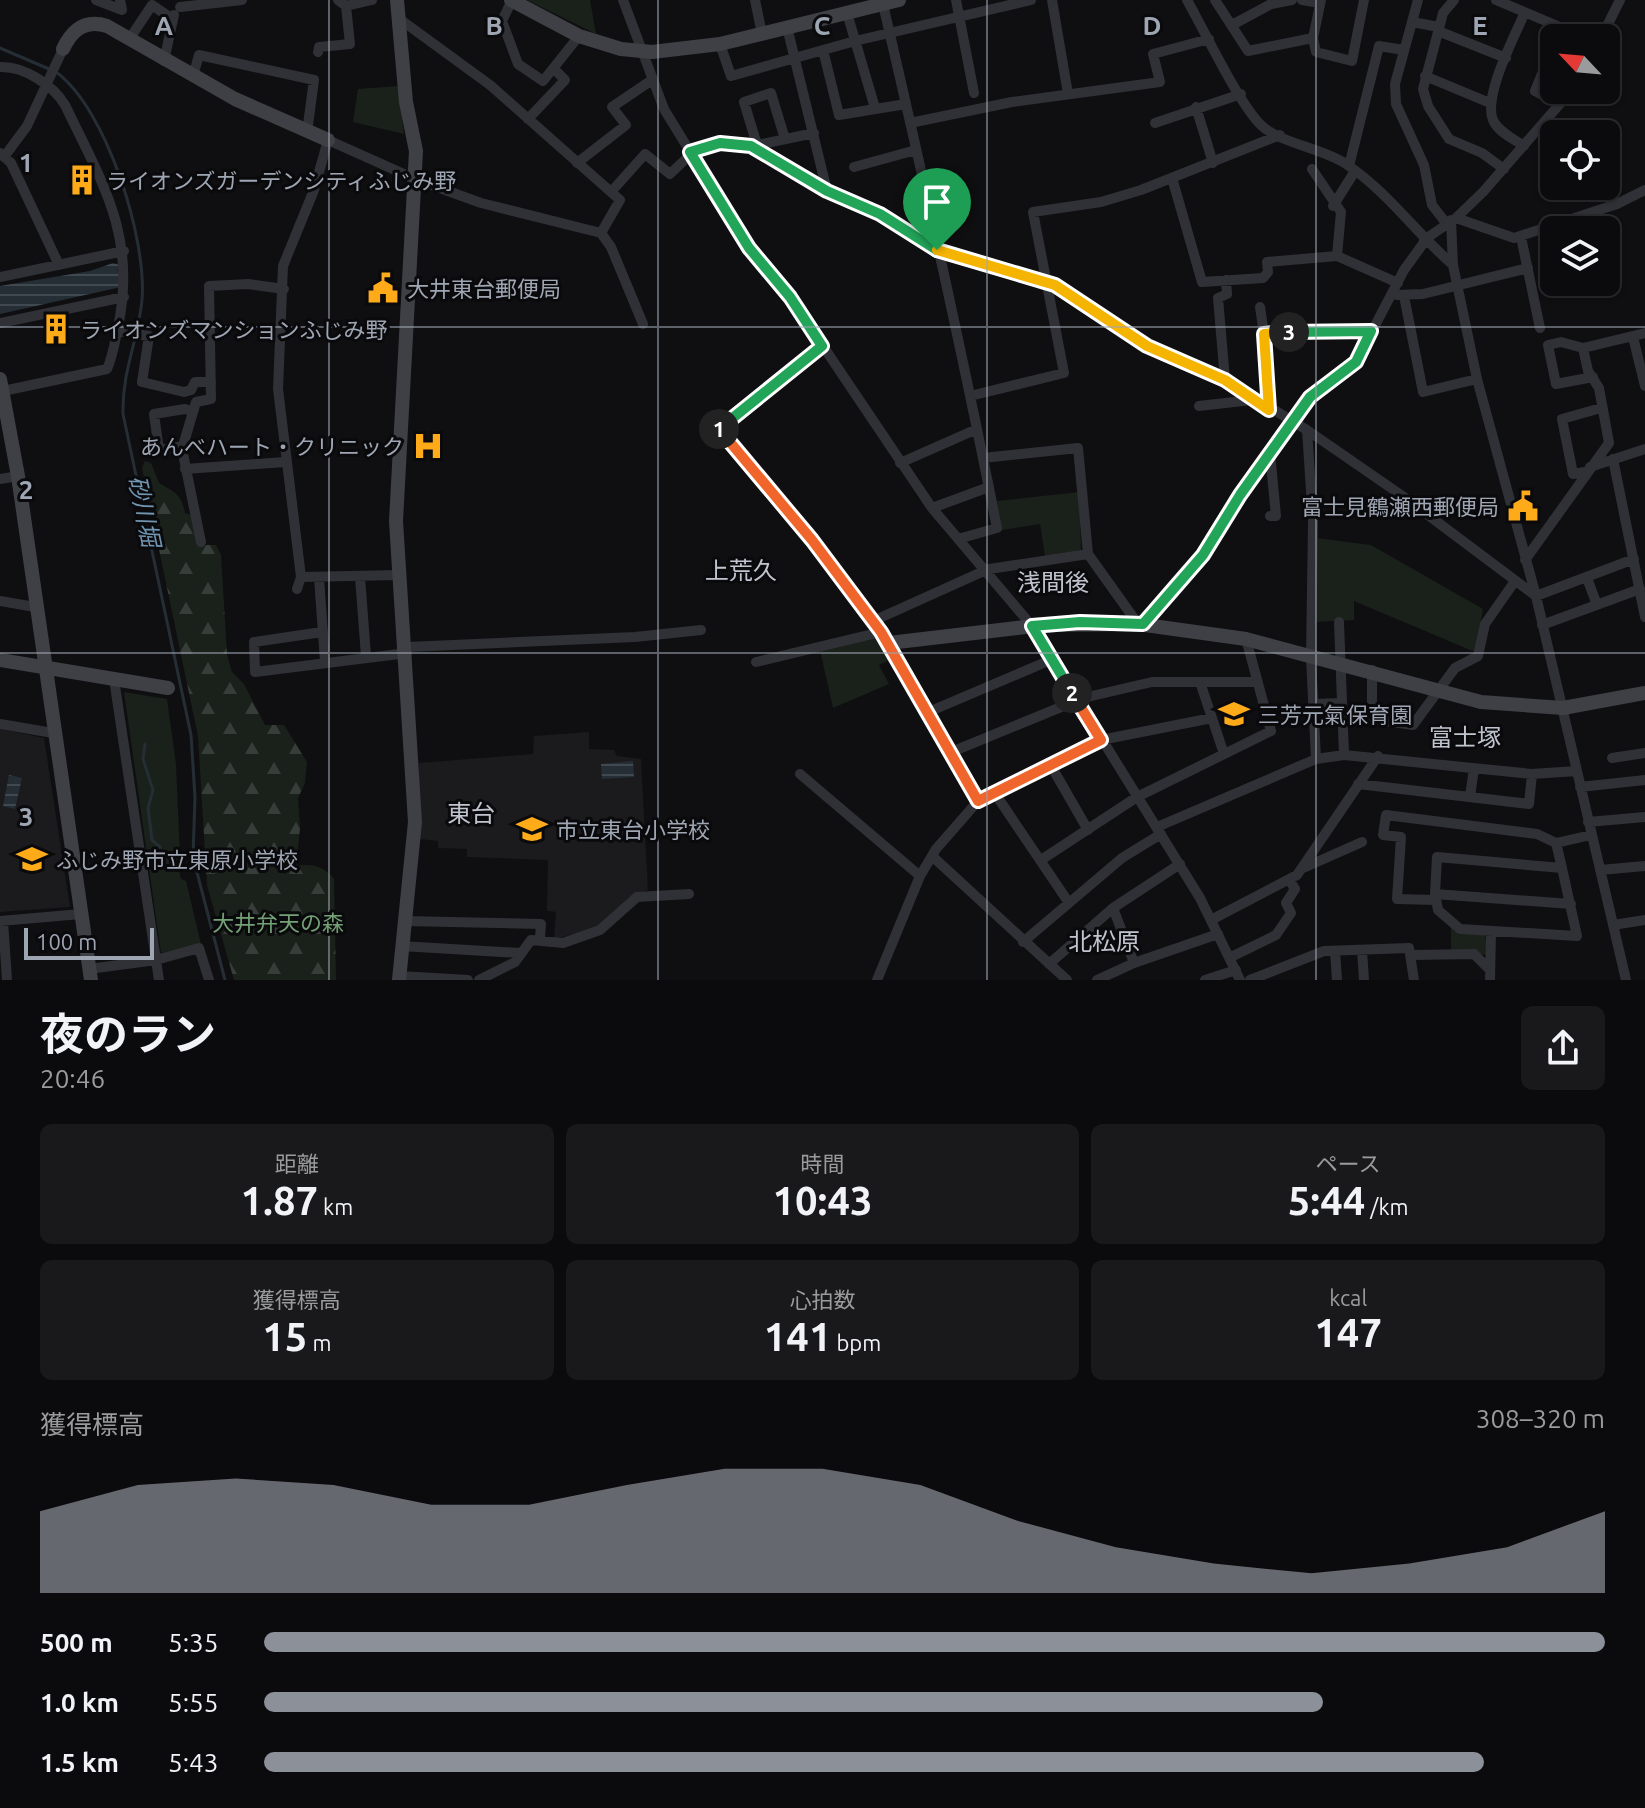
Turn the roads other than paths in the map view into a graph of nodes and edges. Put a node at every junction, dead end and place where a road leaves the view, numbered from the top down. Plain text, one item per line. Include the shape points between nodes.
1 (96, 0) edge
2 (120, 0) edge
3 (242, 0) edge
4 (372, 0) edge
5 (397, 0) edge
6 (511, 0) edge
7 (623, 0) edge
8 (755, 0) edge
9 (899, 0) edge
10 (956, 0) edge
11 (1031, 0) edge
12 (1052, 0) edge
13 (1187, 0) edge
14 (1215, 0) edge
15 (1292, 0) edge
16 (1302, 0) edge
17 (1364, 0) edge
18 (1418, 0) edge
19 (1454, 0) edge
20 (1496, 0) edge
21 (1620, 0) edge
22 (228, 1) edge
23 (1320, 1) edge
24 (883, 2) edge
25 (198, 3) edge
26 (342, 3) edge
27 (178, 4) edge
28 (1525, 12) junction
29 (847, 13) junction
30 (959, 16) junction
31 (171, 18) junction
32 (401, 20) junction
33 (1412, 22) junction
34 (1544, 24) edge
35 (1608, 24) edge
36 (1232, 25) junction
37 (787, 27) junction
38 (1439, 29) junction
39 (889, 33) junction
40 (762, 34) junction
41 (579, 36) junction
42 (130, 38) junction
43 (1313, 38) junction
44 (1209, 39) junction
45 (855, 41) junction
46 (720, 44) junction
47 (823, 50) junction
48 (1404, 50) junction
49 (640, 51) junction
50 (318, 52) dead end
51 (60, 55) joint
52 (793, 58) junction
53 (1506, 58) junction
54 (164, 61) junction
55 (0, 67) edge
56 (554, 69) junction
57 (193, 76) junction
58 (1425, 76) junction
59 (652, 80) junction
60 (48, 81) junction
61 (974, 93) dead end
62 (1068, 94) junction
63 (1241, 94) junction
64 (1490, 103) junction
65 (906, 104) junction
66 (1560, 104) edge
67 (1196, 107) junction
68 (875, 108) junction
69 (528, 119) junction
70 (910, 123) junction
71 (1155, 123) dead end
72 (307, 132) junction
73 (814, 133) junction
74 (1280, 135) junction
75 (785, 139) junction
76 (328, 140) junction
77 (754, 146) junction
78 (1524, 146) junction
79 (916, 150) junction
80 (690, 153) junction
81 (2, 155) edge
82 (577, 163) junction
83 (1213, 163) junction
84 (853, 165) dead end
85 (1352, 168) junction
86 (1312, 169) dead end
87 (1504, 169) junction
88 (1172, 178) junction
89 (415, 179) junction
90 (1645, 190) edge
91 (827, 191) junction
92 (611, 192) junction
93 (1333, 206) junction
94 (1451, 220) junction
95 (601, 233) junction
96 (1521, 237) junction
97 (1425, 240) junction
98 (937, 250) junction
99 (124, 251) junction
100 (1337, 256) junction
101 (59, 265) junction
102 (1453, 265) junction
103 (1528, 268) junction
104 (0, 277) edge
105 (1226, 280) junction
106 (1047, 281) junction
107 (1398, 283) junction
108 (1458, 283) junction
109 (284, 289) junction
110 (1398, 295) junction
111 (124, 297) junction
112 (1260, 307) dead end
113 (0, 323) edge
114 (643, 324) dead end
115 (1540, 328) dead end
116 (121, 331) junction
117 (1371, 331) junction
118 (1645, 333) edge
119 (1264, 334) junction
120 (1633, 337) junction
121 (822, 346) junction
122 (1583, 348) junction
123 (1593, 377) junction
124 (1477, 379) junction
125 (1225, 380) junction
126 (211, 382) junction
127 (2, 385) edge
128 (1645, 386) edge
129 (970, 396) junction
130 (1252, 400) junction
131 (1199, 406) dead end
132 (1601, 408) junction
133 (1269, 410) junction
134 (192, 411) junction
135 (1292, 422) junction
136 (977, 429) junction
137 (1307, 430) junction
138 (183, 446) junction
139 (1645, 449) edge
140 (1270, 453) junction
141 (983, 458) junction
142 (1613, 459) junction
143 (285, 462) junction
144 (900, 463) junction
145 (185, 469) junction
146 (1587, 470) junction
147 (18, 476) junction
148 (0, 479) edge
149 (989, 487) junction
150 (932, 508) junction
151 (1270, 516) dead end
152 (958, 539) junction
153 (201, 542) dead end
154 (1088, 554) junction
155 (1634, 559) junction
156 (1525, 560) junction
157 (984, 571) junction
158 (399, 575) junction
159 (301, 577) junction
160 (360, 577) junction
161 (319, 578) junction
162 (1587, 578) junction
163 (1515, 581) junction
164 (297, 589) dead end
165 (1640, 589) junction
166 (1536, 596) junction
167 (0, 601) edge
168 (1597, 605) junction
169 (35, 607) junction
170 (1645, 617) edge
171 (873, 621) junction
172 (1339, 622) dead end
173 (1140, 624) junction
174 (1542, 625) junction
175 (1032, 626) junction
176 (701, 630) dead end
177 (322, 632) junction
178 (885, 638) junction
179 (1246, 639) junction
180 (407, 650) junction
181 (366, 656) junction
182 (1311, 658) junction
183 (1053, 659) junction
184 (0, 660) edge
185 (325, 661) junction
186 (756, 662) dead end
187 (1340, 663) junction
188 (45, 667) junction
189 (1372, 670) junction
190 (114, 679) junction
191 (1200, 682) junction
192 (1255, 682) junction
193 (168, 688) dead end
194 (1437, 691) junction
195 (1645, 693) edge
196 (1076, 700) junction
197 (1342, 703) junction
198 (1314, 704) junction
199 (1563, 708) junction
200 (926, 713) junction
201 (1212, 718) junction
202 (0, 724) edge
203 (53, 733) junction
204 (1101, 740) junction
205 (949, 753) junction
206 (1645, 753) edge
207 (1224, 754) junction
208 (1344, 755) junction
209 (1378, 756) junction
210 (1612, 758) dead end
211 (1316, 759) junction
212 (1050, 764) junction
213 (1474, 768) junction
214 (1577, 771) junction
215 (800, 774) dead end
216 (1532, 774) junction
217 (1645, 780) edge
218 (1358, 784) junction
219 (1580, 787) junction
220 (994, 792) junction
221 (1137, 797) junction
222 (1470, 797) junction
223 (978, 801) junction
224 (1645, 817) edge
225 (1588, 822) junction
226 (1088, 830) junction
227 (1159, 831) junction
228 (1591, 835) junction
229 (1362, 842) dead end
230 (1556, 843) junction
231 (932, 856) junction
232 (1041, 860) junction
233 (1180, 864) junction
234 (1645, 866) edge
235 (1562, 868) junction
236 (1301, 869) junction
237 (1600, 870) junction
238 (920, 876) junction
239 (1290, 881) junction
240 (689, 894) dead end
241 (1436, 897) junction
242 (1069, 903) junction
243 (1571, 904) junction
244 (1113, 908) junction
245 (1645, 911) edge
246 (81, 914) junction
247 (1211, 920) junction
248 (1645, 920) edge
249 (1, 921) edge
250 (403, 921) junction
251 (1613, 925) junction
252 (1491, 932) junction
253 (1218, 934) junction
254 (540, 938) junction
255 (1023, 942) junction
256 (401, 946) junction
257 (1362, 950) junction
258 (1335, 951) junction
259 (520, 953) junction
260 (1412, 955) junction
261 (1231, 957) junction
262 (156, 960) junction
263 (1134, 963) junction
264 (1049, 964) junction
265 (90, 975) edge
266 (1238, 975) edge
267 (1490, 975) edge
268 (399, 978) edge
269 (7, 980) edge
270 (159, 980) edge
271 (209, 980) edge
272 (468, 980) edge
273 (479, 980) edge
274 (877, 980) edge
275 (1067, 980) edge
276 (1097, 980) edge
277 (1205, 980) edge
278 (1250, 980) edge
279 (1337, 980) edge
280 (1364, 980) edge
281 (1414, 980) edge
282 (1626, 980) edge

1 - 2 street via 122,10
3 - 22 street
4 - 26 street
5 - 32 street
6 - 41 street
6 - 56 street via 502,21 518,64 543,81
7 - 49 street
8 - 40 street
9 - 24 street
10 - 30 street
11 - 30 street
12 - 62 street
13 - 44 street
14 - 36 street
15 - 36 street via 1271,4
16 - 23 street
17 - 43 street via 1352,61 1316,52
18 - 33 street
19 - 38 street via 1444,10
20 - 28 street
21 - 35 street
22 - 25 street
23 - 43 street
24 - 29 street
24 - 39 street
25 - 27 street
26 - 50 street via 350,44 319,47
27 - 31 street
28 - 34 street
28 - 53 street
29 - 37 street
29 - 45 street
30 - 39 street
30 - 61 street
31 - 42 street via 152,5
31 - 54 street
32 - 69 street
32 - 89 street
33 - 38 street
33 - 48 street
36 - 43 street via 1248,51
37 - 40 street
37 - 52 street
38 - 53 street
38 - 58 street
39 - 45 street
39 - 65 street
40 - 46 street
41 - 49 street
41 - 56 street
42 - 51 street via 89,24 73,33
42 - 54 street
44 - 62 street via 1153,54 1160,82
44 - 63 street
45 - 47 street
45 - 68 street
46 - 49 street
46 - 52 street via 731,76
47 - 52 street
47 - 68 street via 839,115
48 - 85 street via 1379,46
48 - 94 street via 1396,104 1424,165 1432,205
49 - 59 street
51 - 60 street
52 - 73 street
53 - 64 street
54 - 57 street
55 - 60 street
56 - 69 street via 565,80
57 - 72 street
57 - 72 street via 199,55 314,80
58 - 64 street
58 - 87 street via 1428,106 1449,139
59 - 80 street
59 - 82 street via 612,107 626,125
60 - 81 street via 27,126
60 - 99 street via 91,160
62 - 70 street
63 - 67 street
63 - 74 street via 1263,126
64 - 78 street via 1500,130
65 - 68 street
65 - 70 street
66 - 78 street
67 - 71 street
67 - 83 street
69 - 82 street
70 - 79 street
72 - 76 street
73 - 75 street
73 - 91 street
74 - 83 street
74 - 85 street
75 - 77 street
75 - 77 street via 771,93 744,102
76 - 89 street
76 - 109 street via 283,266
77 - 80 street via 720,143
77 - 91 street
78 - 87 street
79 - 84 street
79 - 98 street
80 - 92 street via 670,174 645,154
80 - 121 street via 749,248
81 - 101 street via 17,174
82 - 92 street
83 - 88 street
85 - 93 street
85 - 97 street via 1391,199
86 - 93 street
87 - 94 street
88 - 105 street via 1202,282
88 - 106 street via 1101,202 1033,212
89 - 95 street via 481,203
89 - 158 street via 397,472
90 - 96 street
91 - 98 street via 880,214
92 - 95 street via 620,200
93 - 100 street via 1341,212
94 - 96 street
94 - 97 street
94 - 102 street
95 - 114 street
96 - 103 street
97 - 102 street
97 - 107 street
98 - 106 street
98 - 129 street
99 - 101 street
99 - 111 street
100 - 105 street via 1267,262 1263,278
100 - 107 street
101 - 104 street
102 - 108 street
103 - 108 street
103 - 115 street
105 - 125 street via 1227,294 1218,298
106 - 125 street via 1147,346
106 - 129 street via 1064,373
107 - 110 street
108 - 110 street
108 - 124 street
109 - 126 street via 209,286
109 - 143 street via 278,389
110 - 117 street
110 - 124 street via 1423,392
111 - 113 street
111 - 116 street
112 - 119 street
116 - 126 street via 149,336 142,382 184,392 195,382
116 - 127 street via 107,369
117 - 119 street
117 - 135 street via 1356,362 1310,397
118 - 120 street
119 - 133 street
120 - 122 street
120 - 128 street
121 - 144 street
121 - 171 street via 717,427
122 - 123 street
122 - 123 street via 1561,342 1548,345 1556,384
123 - 132 street
124 - 156 street
125 - 130 street
126 - 134 street via 211,399 196,402
127 - 147 street
129 - 136 street
130 - 131 street
130 - 133 street
132 - 146 street via 1609,443
132 - 146 street via 1562,419 1573,474
133 - 135 street
134 - 138 street
134 - 138 street via 154,414 159,450
135 - 137 street
135 - 140 street
136 - 141 street
136 - 144 street
137 - 163 street
137 - 182 street via 1313,521
138 - 145 street
139 - 142 street
140 - 151 street via 1276,516
140 - 173 street via 1203,555
141 - 149 street
141 - 154 street via 1078,448
142 - 146 street
142 - 155 street
143 - 145 street
143 - 159 street
144 - 150 street
145 - 153 street
146 - 156 street
147 - 148 street
147 - 169 street
149 - 150 street
149 - 152 street via 997,528
150 - 152 street
152 - 157 street
154 - 157 street
154 - 173 street
155 - 162 street
155 - 165 street
156 - 166 street
157 - 171 street
157 - 175 street
158 - 160 street
158 - 180 street
159 - 161 street
159 - 164 street
160 - 161 street
160 - 181 street
161 - 177 street
162 - 166 street
162 - 168 street
163 - 166 street
163 - 194 street via 1485,624 1478,656 1455,668
165 - 168 street
165 - 170 street
166 - 174 street
167 - 169 street
168 - 174 street
169 - 188 street
171 - 178 street
172 - 187 street
173 - 175 street
173 - 179 street
174 - 199 street
175 - 178 street
175 - 183 street
176 - 180 street
177 - 185 street
177 - 185 street via 254,642 253,660 255,672
178 - 186 street
178 - 200 street
179 - 182 street
179 - 192 street
180 - 181 street
180 - 250 street via 415,822
181 - 185 street
182 - 187 street
182 - 198 street
183 - 196 street
183 - 200 street
184 - 188 street
187 - 189 street
187 - 197 street
188 - 190 street
188 - 203 street
189 - 194 street
189 - 194 street via 1372,719 1413,725
190 - 193 street
190 - 262 street
191 - 192 street
191 - 196 street via 1152,682
191 - 201 street
192 - 207 street via 1271,731
194 - 199 street via 1481,702
195 - 199 street
196 - 204 street
196 - 205 street
197 - 198 street
197 - 208 street
198 - 211 street
199 - 214 street
200 - 205 street
201 - 204 street
201 - 207 street
202 - 203 street
203 - 246 street
204 - 212 street
204 - 221 street
205 - 223 street
206 - 210 street
207 - 221 street
208 - 209 street
208 - 211 street
209 - 213 street
209 - 218 street
211 - 227 street
212 - 220 street
212 - 226 street
213 - 216 street
213 - 222 street
214 - 216 street
214 - 219 street
215 - 238 street
216 - 222 street via 1529,804
217 - 219 street
218 - 222 street
218 - 236 street
219 - 225 street
220 - 223 street
220 - 232 street
221 - 226 street
221 - 227 street
223 - 231 street
224 - 225 street
225 - 228 street
226 - 232 street
227 - 233 street
227 - 242 street
228 - 230 street
228 - 237 street
229 - 236 street
230 - 235 street
230 - 241 street via 1537,834 1386,815 1383,835 1401,837 1397,899
231 - 238 street
231 - 255 street
232 - 242 street
233 - 244 street
233 - 247 street
234 - 237 street
235 - 241 street via 1437,857
235 - 243 street
236 - 239 street
237 - 251 street
238 - 274 street
239 - 247 street
239 - 261 street via 1295,889 1286,903 1291,913 1276,935
240 - 254 street via 637,897 600,930 563,943
241 - 243 street
241 - 252 street via 1438,910 1460,929
242 - 255 street
243 - 252 street via 1577,936
244 - 263 street
244 - 264 street
245 - 248 street
246 - 249 street
246 - 265 street
247 - 253 street
248 - 251 street
249 - 269 street
250 - 254 street via 541,924
250 - 256 street
251 - 282 street
252 - 267 street
253 - 261 street
253 - 263 street
254 - 259 street
255 - 264 street
256 - 259 street
256 - 268 street
257 - 258 street
257 - 260 street via 1409,948
257 - 280 street
258 - 278 street
258 - 279 street
259 - 273 street via 510,966
260 - 267 street via 1474,954
260 - 281 street
261 - 266 street
262 - 265 street
262 - 270 street
262 - 271 street via 199,948
263 - 276 street
264 - 275 street
266 - 277 street
268 - 272 street

